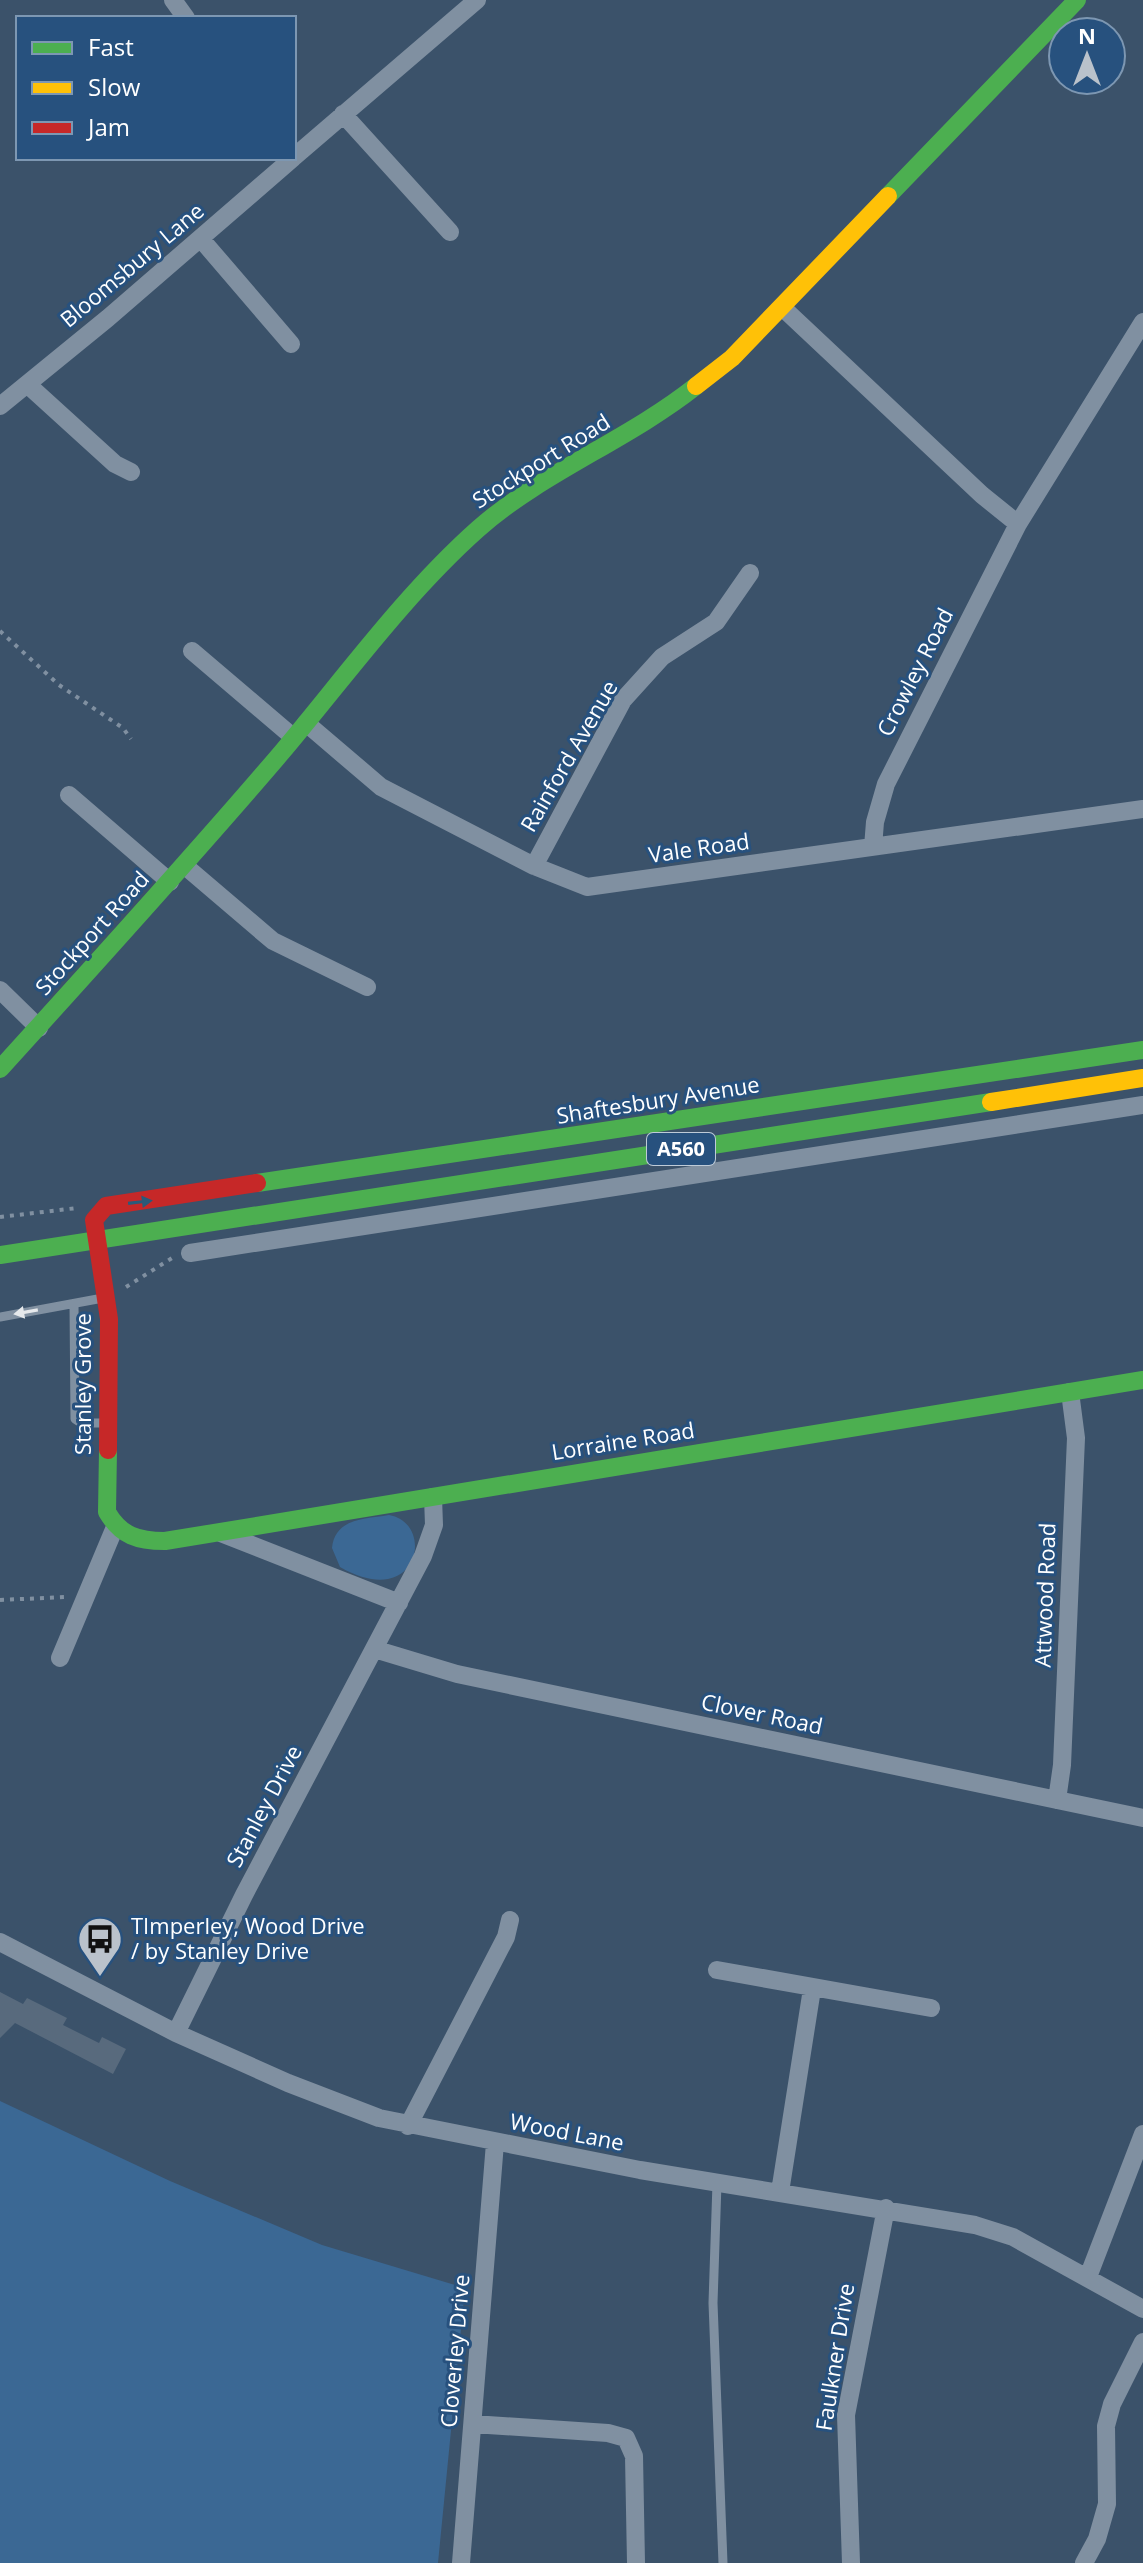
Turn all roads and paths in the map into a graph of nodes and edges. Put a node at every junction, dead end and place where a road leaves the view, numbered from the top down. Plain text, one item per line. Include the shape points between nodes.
1 (477, 0) edge
2 (1077, 0) edge
3 (343, 114) junction
4 (296, 155) edge
5 (290, 160) edge
6 (450, 232) dead end
7 (201, 239) junction
8 (783, 308) junction
9 (1143, 322) edge
10 (291, 344) dead end
11 (27, 384) junction
12 (0, 406) edge
13 (131, 472) dead end
14 (1018, 524) junction
15 (750, 573) dead end
16 (0, 631) edge
17 (192, 651) dead end
18 (300, 730) junction
19 (131, 739) dead end
20 (69, 795) dead end
21 (1143, 809) edge
22 (873, 847) junction
23 (185, 866) junction
24 (534, 866) junction
25 (170, 882) junction
26 (367, 987) dead end
27 (0, 990) edge
28 (39, 1028) junction
29 (1143, 1050) edge
30 (0, 1069) edge
31 (1143, 1078) edge
32 (1143, 1105) edge
33 (180, 1197) junction
34 (101, 1209) junction
35 (250, 1215) junction
36 (0, 1217) edge
37 (192, 1224) junction
38 (95, 1239) junction
39 (254, 1242) junction
40 (198, 1252) junction
41 (0, 1255) edge
42 (107, 1297) junction
43 (74, 1304) junction
44 (0, 1317) edge
45 (1143, 1380) edge
46 (1070, 1392) junction
47 (107, 1423) junction
48 (433, 1497) junction
49 (115, 1527) junction
50 (218, 1532) junction
51 (87, 1599) junction
52 (0, 1600) edge
53 (399, 1603) junction
54 (374, 1649) junction
55 (60, 1658) dead end
56 (1057, 1800) junction
57 (1143, 1818) edge
58 (510, 1920) dead end
59 (0, 1942) edge
60 (717, 1970) dead end
61 (812, 1989) junction
62 (931, 2008) dead end
63 (176, 2033) junction
64 (408, 2126) junction
65 (1143, 2134) edge
66 (495, 2143) junction
67 (717, 2183) junction
68 (780, 2192) junction
69 (886, 2208) junction
70 (1088, 2277) junction
71 (1143, 2309) edge
72 (1143, 2342) edge
73 (473, 2424) junction
74 (461, 2563) edge
75 (636, 2563) edge
76 (723, 2563) edge
77 (851, 2563) edge
78 (1084, 2563) edge

1 - 3 street, Bloomsbury Lane
2 - 8 main road, Stockport Road
3 - 4 street, Bloomsbury Lane
3 - 6 street
5 - 7 street, Bloomsbury Lane
7 - 10 street
7 - 11 street, Bloomsbury Lane
8 - 14 street
8 - 18 main road, Stockport Road via 723,366 654,419 490,518 427,581
9 - 14 street, Crowley Road
11 - 12 street, Bloomsbury Lane
11 - 13 street via 115,464
14 - 22 street, Crowley Road via 886,784
15 - 24 street, Rainford Avenue via 716,622 662,657 623,700
16 - 19 path via 59,685
17 - 18 street, Vale Road
18 - 23 main road, Stockport Road
18 - 24 street, Vale Road via 381,787
20 - 25 street
21 - 22 street, Vale Road
22 - 24 street, Vale Road via 587,887
23 - 25 main road, Stockport Road
23 - 26 street via 273,941
25 - 28 main road, Stockport Road
27 - 28 street
28 - 30 main road, Stockport Road
29 - 33 main road, Shaftesbury Avenue
31 - 35 main road, A560
32 - 39 street
34 -> 33 main road, Shaftesbury Avenue
33 - 37 street
34 - 36 path
34 - 38 main road via 94,1220
35 - 37 main road, A560
35 - 39 street
37 - 38 main road, A560
37 - 40 street
38 - 41 main road, A560
38 - 42 main road, Stanley Grove
39 - 40 street
40 - 42 path via 164,1260
42 - 43 lane
42 - 47 main road, Stanley Grove
43 -> 44 lane
43 - 47 lane via 75,1419
45 - 46 main road, Lorraine Road
46 - 48 main road, Lorraine Road
46 - 56 street, Attwood Road via 1076,1438
47 - 49 main road, Stanley Grove via 106,1504
48 - 50 main road, Lorraine Road
48 - 53 street, Stanley Drive via 430,1539
49 - 50 main road, Lorraine Road via 131,1539 151,1542
49 - 51 street
50 - 53 street
51 - 52 path
51 - 55 street
53 - 54 street, Stanley Drive
54 - 56 street, Clover Road via 457,1674
54 - 63 street, Stanley Drive
56 - 57 street, Clover Road
58 - 64 street
59 - 63 street, Wood Lane
60 - 61 street
61 - 62 street
61 - 68 street
63 - 64 street, Wood Lane via 288,2083
64 - 66 street, Wood Lane
65 - 70 street
66 - 67 street, Wood Lane
66 - 73 street, Cloverley Drive
67 - 68 street, Wood Lane
67 - 76 lane via 713,2303
68 - 69 street, Wood Lane
69 - 70 street, Wood Lane via 995,2231
69 - 77 street, Faulkner Drive via 846,2415
70 - 71 street, Wood Lane
72 - 78 street via 1109,2415 1104,2445 1107,2504
73 - 74 street, Cloverley Drive
73 - 75 street via 626,2438 634,2456

